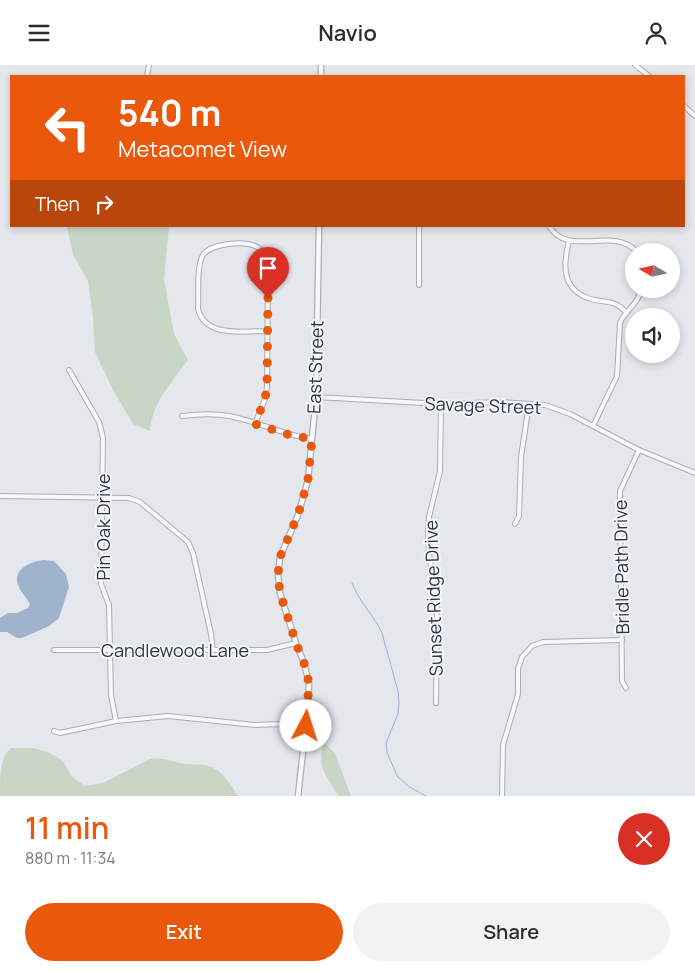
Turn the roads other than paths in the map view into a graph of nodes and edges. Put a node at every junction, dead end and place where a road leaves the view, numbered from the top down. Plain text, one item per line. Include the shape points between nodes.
1 (635, 65) edge
2 (649, 75) edge
3 (685, 107) edge
4 (695, 116) edge
5 (319, 227) edge
6 (419, 227) edge
7 (550, 227) edge
8 (569, 241) junction
9 (625, 243) edge
10 (419, 285) dead end
11 (639, 298) edge
12 (632, 308) edge
13 (625, 311) edge
14 (625, 315) edge
15 (268, 331) junction
16 (69, 370) dead end
17 (316, 397) junction
18 (529, 404) junction
19 (442, 405) junction
20 (182, 416) dead end
21 (255, 424) junction
22 (593, 426) junction
23 (312, 439) junction
24 (639, 450) junction
25 (695, 473) edge
26 (0, 496) edge
27 (103, 498) junction
28 (516, 524) dead end
29 (622, 640) junction
30 (296, 643) junction
31 (54, 650) dead end
32 (110, 650) junction
33 (213, 650) junction
34 (626, 688) dead end
35 (436, 703) dead end
36 (116, 721) junction
37 (306, 726) junction
38 (54, 731) dead end
39 (298, 796) edge
40 (502, 796) edge

1 - 2 street
3 - 4 street
5 - 17 street, East Street
6 - 10 street
7 - 8 street
8 - 9 street
8 - 13 street via 565,268 570,285 582,295 615,303
11 - 12 street
14 - 22 street via 619,329 617,376
15 - 15 street via 268,265 264,254 248,244 209,249 200,266 198,309 204,322 214,329
15 - 21 street via 266,394
16 - 27 street, Pin Oak Drive via 99,421 103,438
17 - 19 street, Savage Street
17 - 23 street, East Street
18 - 19 street, Savage Street
18 - 22 street, Savage Street via 545,405
18 - 28 street
19 - 35 street, Sunset Ridge Drive via 440,471 428,533 437,603
20 - 21 street via 230,416
21 - 23 street
22 - 24 street, Savage Street
23 - 30 street, East Street via 308,480 298,515 280,557 278,575 280,593
24 - 25 street, Savage Street
24 - 29 street, Bridle Path Drive via 620,491
26 - 27 street
27 - 32 street, Pin Oak Drive via 101,583 109,605
27 - 33 street via 140,501 188,542 212,634
29 - 34 street, Bridle Path Drive via 622,681
29 - 40 street via 543,642 532,646 522,657 518,669 518,694 503,745
30 - 33 street, Candlewood Lane via 267,650
30 - 37 street, East Street via 309,683
31 - 32 street, Candlewood Lane
32 - 33 street, Candlewood Lane
32 - 36 street, Pin Oak Drive via 111,695
36 - 37 street via 168,716 255,725
36 - 38 street via 60,733
37 - 39 street, East Street

